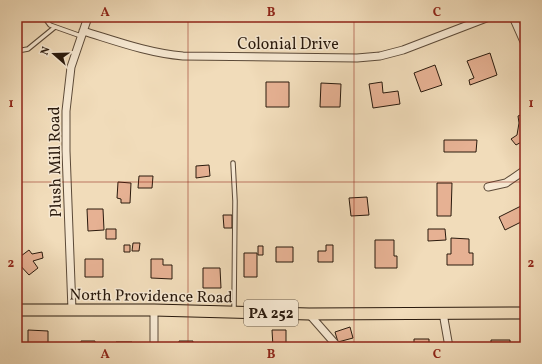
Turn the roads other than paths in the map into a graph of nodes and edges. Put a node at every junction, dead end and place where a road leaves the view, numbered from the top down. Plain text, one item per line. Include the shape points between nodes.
1 (44, 17) edge
2 (88, 17) edge
3 (489, 17) edge
4 (513, 17) edge
5 (55, 27) junction
6 (82, 33) junction
7 (525, 44) edge
8 (17, 51) edge
9 (233, 163) dead end
10 (525, 170) edge
11 (488, 187) dead end
12 (17, 310) edge
13 (72, 310) junction
14 (154, 310) junction
15 (234, 312) junction
16 (443, 313) junction
17 (525, 313) edge
18 (309, 314) junction
19 (154, 347) edge
20 (338, 347) edge
21 (449, 347) edge

1 - 5 lane
2 - 6 street, Plush Mill Road
3 - 6 street, Colonial Drive via 403,50 380,56 356,58 183,56 162,54
4 - 7 street
5 - 6 lane
5 - 8 lane via 28,49
6 - 13 street, Plush Mill Road via 71,67 66,111
9 - 15 lane
10 - 11 street via 506,183
12 - 13 main road, North Providence Road / PA 252
13 - 14 main road, North Providence Road / PA 252
14 - 15 main road, North Providence Road / PA 252
14 - 19 street
15 - 18 main road, North Providence Road / PA 252
16 - 17 main road, North Providence Road / PA 252
16 - 18 main road, North Providence Road / PA 252
16 - 21 street
18 - 20 street

